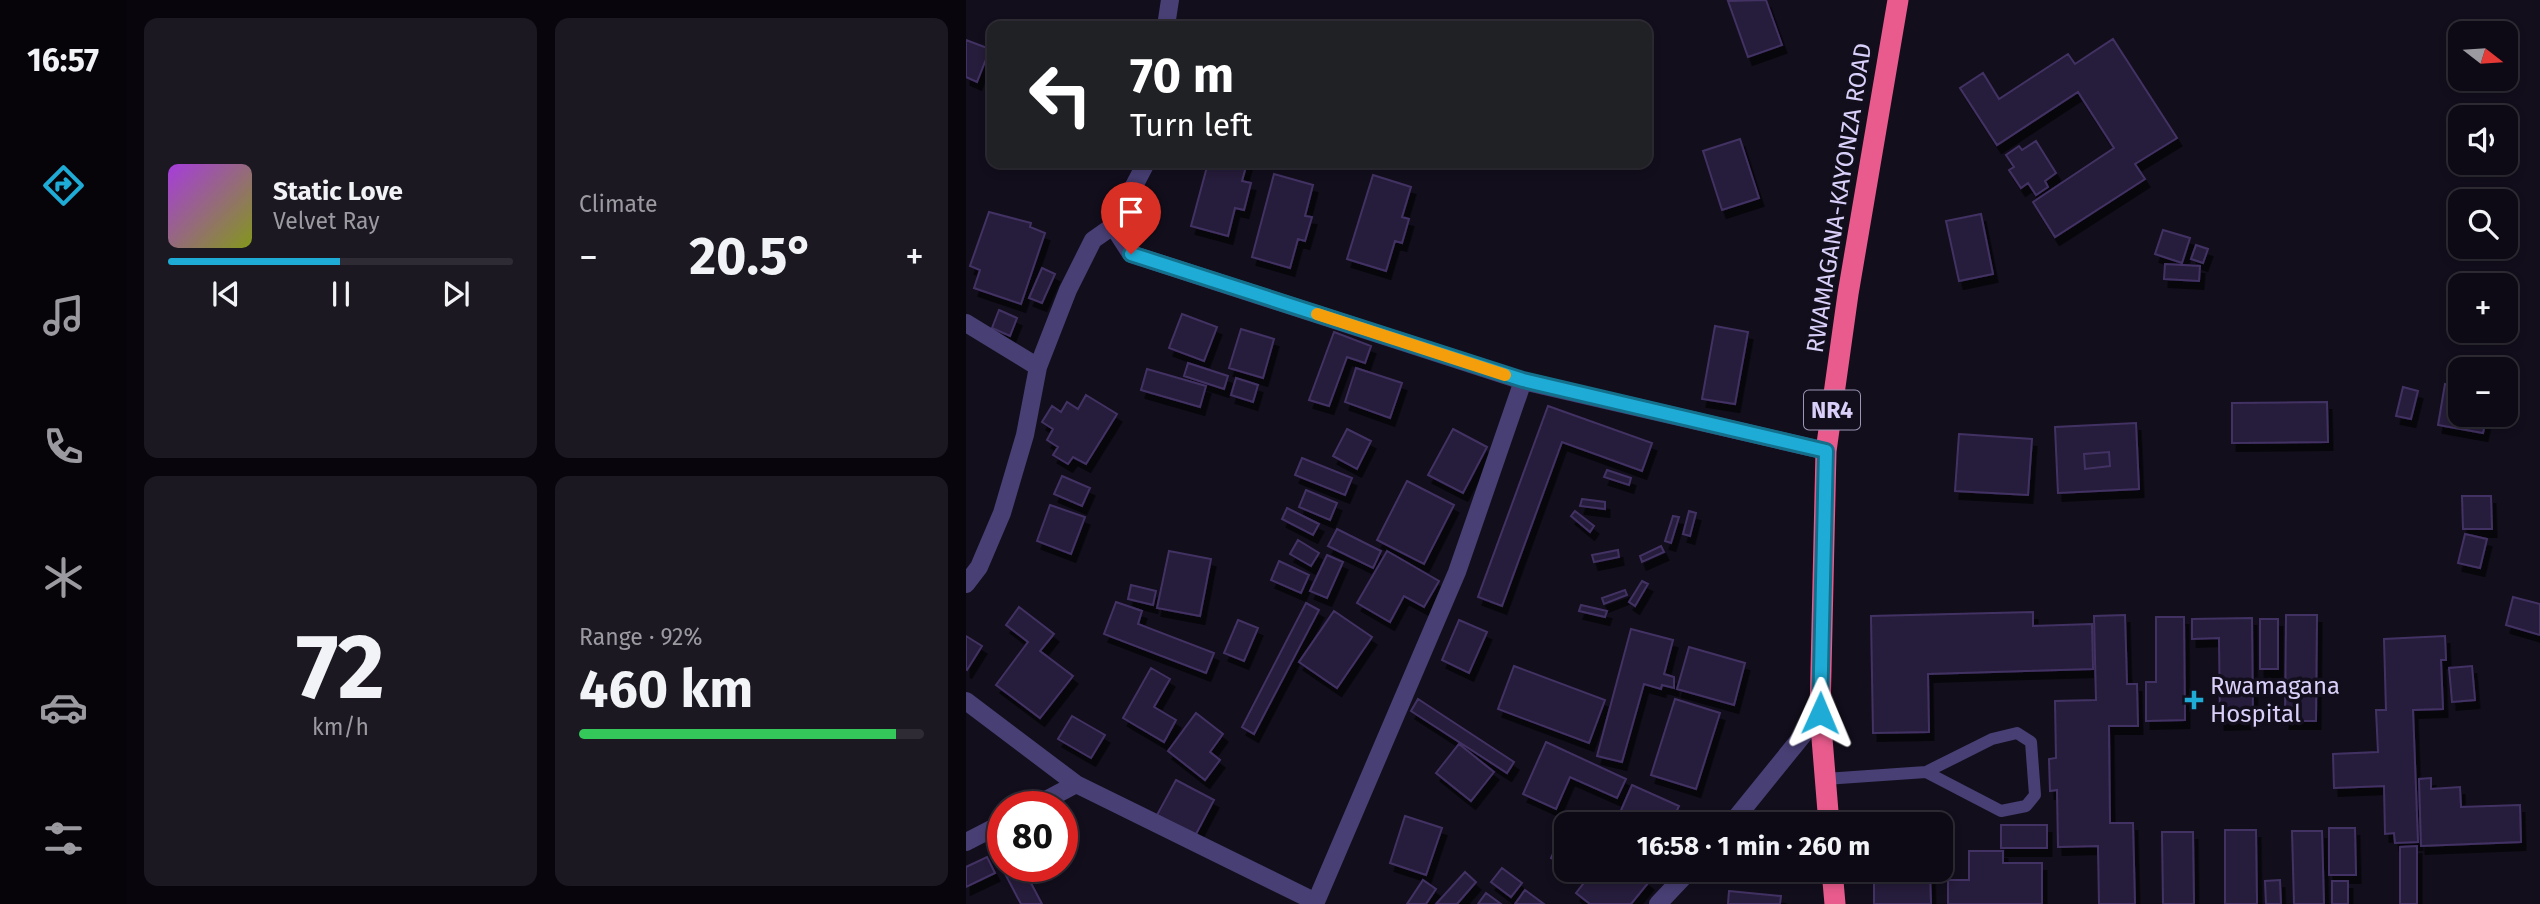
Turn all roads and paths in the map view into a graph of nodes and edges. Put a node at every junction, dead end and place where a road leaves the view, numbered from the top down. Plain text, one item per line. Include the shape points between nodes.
1 (1170, 0) edge
2 (1898, 0) edge
3 (1167, 21) edge
4 (1143, 168) edge
5 (1113, 226) junction
6 (966, 323) edge
7 (1038, 367) junction
8 (1523, 380) junction
9 (1826, 451) junction
10 (966, 584) edge
11 (966, 701) edge
12 (1820, 713) junction
13 (1926, 772) junction
14 (1825, 779) junction
15 (1076, 784) junction
16 (1063, 791) edge
17 (1741, 812) edge
18 (1828, 812) edge
19 (987, 831) edge
20 (966, 842) edge
21 (1679, 882) edge
22 (1833, 882) edge
23 (1316, 903) edge
24 (1658, 904) edge
25 (1835, 904) edge

1 - 3 street
2 - 9 highway, RWAMAGANA-KAYONZA ROAD / NR4
4 - 5 street
5 - 7 street via 1093,240
5 - 8 street via 1131,254
6 - 7 street
7 - 10 street via 1025,435 1002,513 979,567
8 - 9 street
8 - 23 street via 1457,572
9 - 12 highway, RWAMAGANA-KAYONZA ROAD / NR4
11 - 15 street
12 - 14 highway, RWAMAGANA-KAYONZA ROAD / NR4
12 - 17 street
13 - 13 lane via 1992,739 2017,733 2031,742 2035,795 2026,806 2001,811
13 - 14 lane
14 - 18 highway, RWAMAGANA-KAYONZA ROAD / NR4
15 - 16 street
15 - 23 street
19 - 20 street
21 - 24 street
22 - 25 highway

